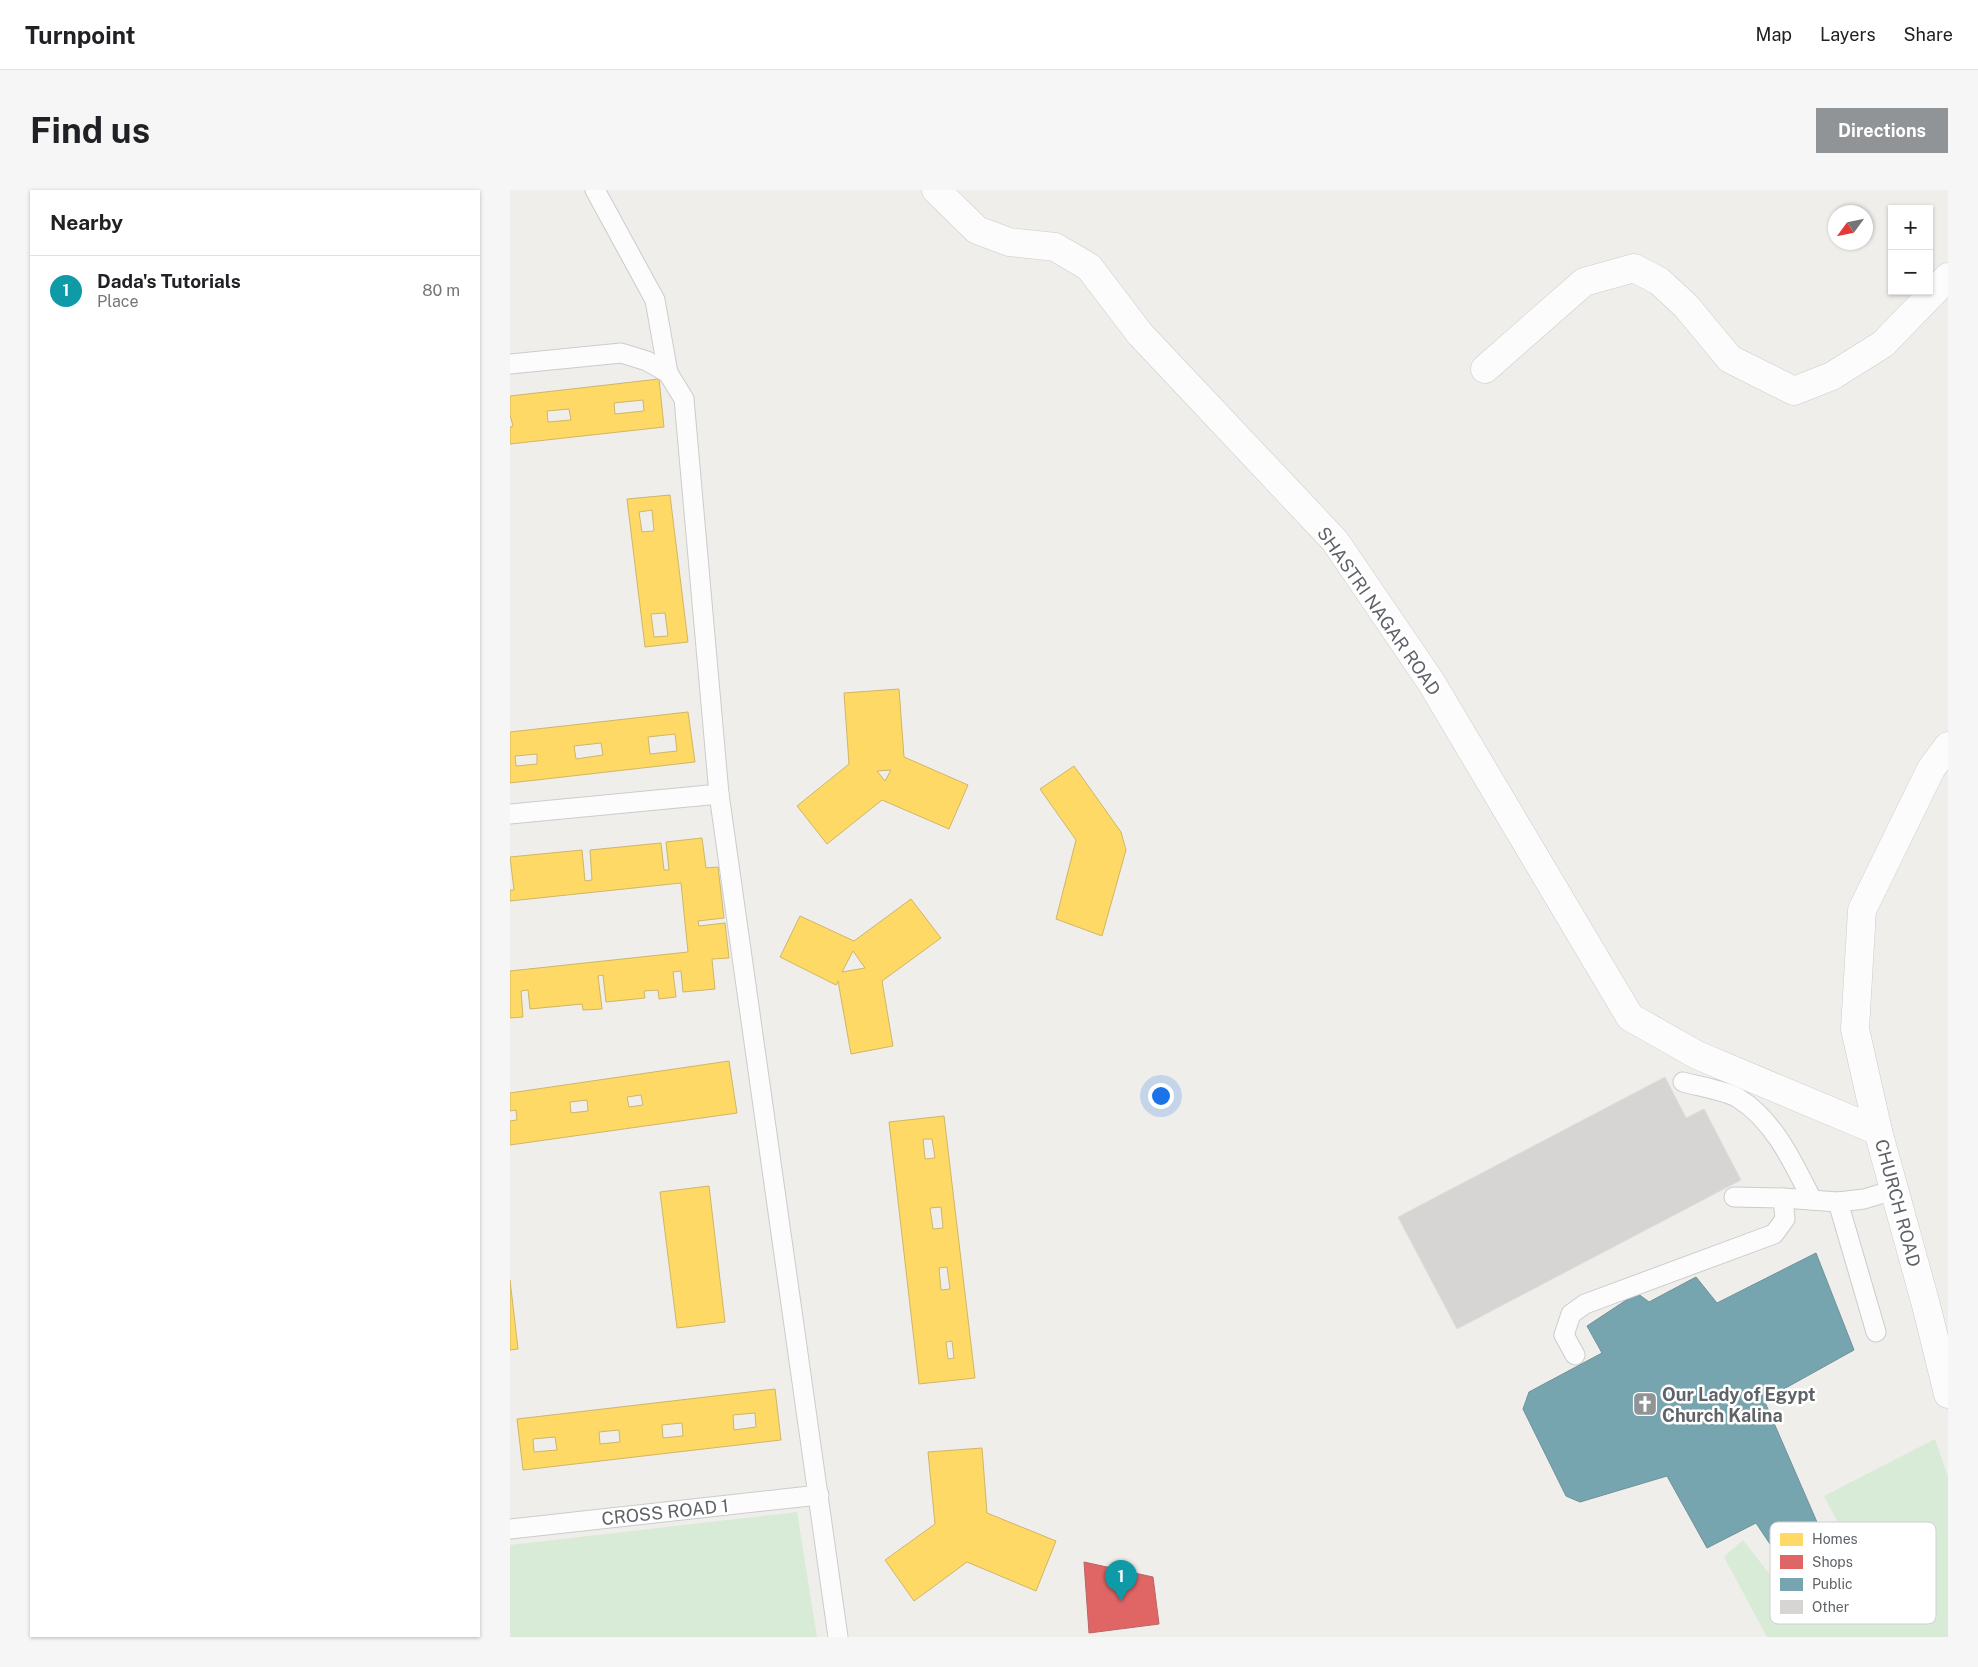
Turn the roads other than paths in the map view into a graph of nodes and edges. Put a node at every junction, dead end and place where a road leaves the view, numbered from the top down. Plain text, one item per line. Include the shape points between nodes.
1 (595, 190) edge
2 (936, 190) edge
3 (1948, 277) edge
4 (510, 364) edge
5 (1486, 369) dead end
6 (668, 373) junction
7 (1948, 746) edge
8 (719, 794) junction
9 (510, 814) edge
10 (1630, 1017) joint
11 (1683, 1082) dead end
12 (1878, 1131) junction
13 (1894, 1190) junction
14 (1734, 1197) dead end
15 (1783, 1198) junction
16 (1812, 1200) junction
17 (1838, 1202) junction
18 (1876, 1332) dead end
19 (1575, 1355) dead end
20 (1948, 1394) edge
21 (819, 1495) junction
22 (510, 1529) edge
23 (838, 1637) edge

1 - 6 lane via 654,300
2 - 10 street, SHASTRI NAGAR ROAD via 977,230 1009,242 1054,246 1089,267 1140,334 1335,541 1431,682
3 - 5 street via 1883,344 1832,376 1794,391 1730,359 1686,306 1659,281 1634,268 1584,282
4 - 6 lane via 621,353 647,361
6 - 8 lane via 684,399
7 - 12 street via 1930,769 1862,910 1855,1029
8 - 9 lane
8 - 21 lane
10 - 12 street, CHURCH ROAD via 1697,1055
11 - 16 lane via 1737,1097 1765,1121 1794,1164
12 - 13 street, CHURCH ROAD
13 - 17 lane via 1864,1199
13 - 20 street, CHURCH ROAD
14 - 15 lane
15 - 16 lane
15 - 19 lane via 1784,1220 1774,1234 1585,1304 1571,1314 1564,1336
16 - 17 lane
17 - 18 lane
21 - 22 lane, CROSS ROAD 1
21 - 23 lane

